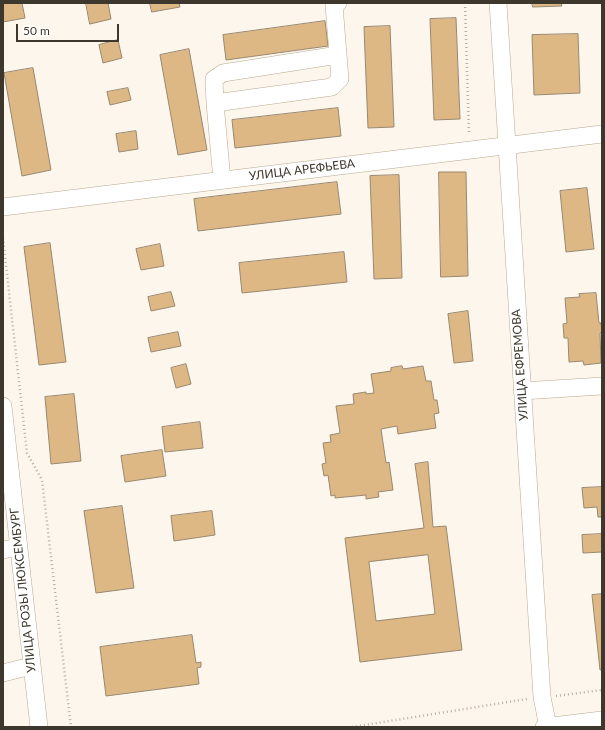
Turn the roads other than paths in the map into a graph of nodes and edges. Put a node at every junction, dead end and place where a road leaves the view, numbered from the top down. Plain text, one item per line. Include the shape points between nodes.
1 (338, 3) edge
2 (498, 3) edge
3 (338, 55) junction
4 (215, 103) junction
5 (602, 134) edge
6 (506, 146) junction
7 (222, 180) junction
8 (3, 207) edge
9 (602, 386) edge
10 (522, 391) junction
11 (3, 406) edge
12 (7, 472) edge
13 (11, 548) edge
14 (31, 666) junction
15 (3, 673) edge
16 (602, 720) edge
17 (39, 727) edge
18 (544, 727) edge
19 (548, 727) edge

1 - 3 street via 334,5
2 - 6 street, УЛИЦА ЕФРЕМОВА
3 - 4 street via 223,72 214,79
3 - 4 street via 340,79 332,87
4 - 7 street
5 - 6 street, УЛИЦА АРЕФЬЕВА
6 - 7 street, УЛИЦА АРЕФЬЕВА
6 - 10 street, УЛИЦА ЕФРЕМОВА
7 - 8 street, УЛИЦА АРЕФЬЕВА
9 - 10 street
10 - 19 street, УЛИЦА ЕФРЕМОВА via 542,697
11 - 12 street, УЛИЦА РОЗЫ ЛЮКСЕМБУРГ
12 - 13 street, УЛИЦА РОЗЫ ЛЮКСЕМБУРГ
13 - 14 street, УЛИЦА РОЗЫ ЛЮКСЕМБУРГ
14 - 15 street
14 - 17 street, УЛИЦА РОЗЫ ЛЮКСЕМБУРГ
16 - 19 street
18 - 19 street

